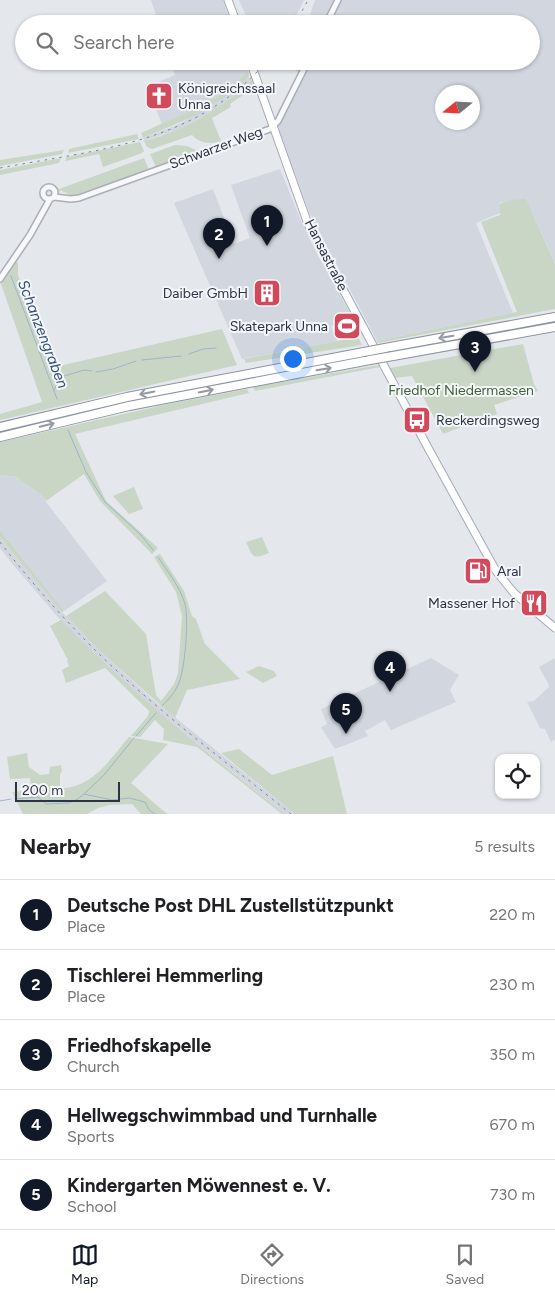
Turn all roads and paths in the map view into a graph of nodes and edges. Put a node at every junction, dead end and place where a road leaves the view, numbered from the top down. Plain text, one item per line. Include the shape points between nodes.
1 (228, 0) edge
2 (338, 0) edge
3 (234, 15) edge
4 (330, 15) edge
5 (253, 70) edge
6 (304, 70) edge
7 (286, 106) junction
8 (269, 117) junction
9 (272, 127) junction
10 (0, 279) edge
11 (555, 317) edge
12 (555, 327) edge
13 (0, 427) edge
14 (0, 437) edge
15 (555, 628) edge

1 - 3 main road
2 - 4 street
5 - 8 main road, Hansastraße
6 - 7 street
7 - 8 street via 276,117
7 - 9 street
8 - 9 main road, Hansastraße
9 - 10 street, Schwarzer Weg via 80,198 51,196 30,235
9 - 15 main road, Hansastraße via 314,234 487,557 510,589
11 -> 13 highway, bridge via 127,397
14 -> 12 highway, bridge via 233,385

